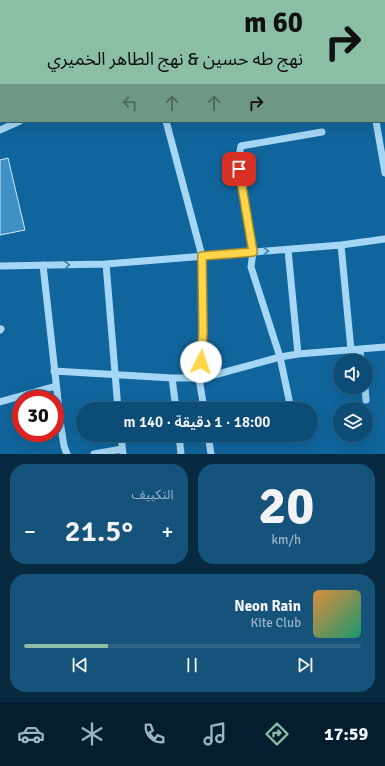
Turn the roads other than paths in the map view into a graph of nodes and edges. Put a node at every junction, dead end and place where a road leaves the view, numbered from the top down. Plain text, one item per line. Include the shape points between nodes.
1 (18, 122) edge
2 (166, 122) edge
3 (376, 122) edge
4 (0, 130) edge
5 (322, 132) dead end
6 (385, 174) edge
7 (385, 239) edge
8 (341, 245) junction
9 (288, 250) junction
10 (253, 252) junction
11 (202, 256) junction
12 (106, 264) junction
13 (42, 265) junction
14 (0, 266) edge
15 (385, 347) edge
16 (360, 349) junction
17 (351, 350) junction
18 (298, 354) junction
19 (360, 354) edge
20 (280, 357) junction
21 (54, 371) junction
22 (115, 374) junction
23 (172, 378) junction
24 (199, 378) junction
25 (56, 386) junction
26 (366, 394) edge
27 (366, 400) dead end
28 (0, 402) edge
29 (117, 402) edge
30 (175, 402) edge
31 (203, 402) edge
32 (290, 402) edge
33 (121, 442) edge
34 (180, 442) edge
35 (209, 442) edge
36 (122, 452) edge
37 (67, 454) edge
38 (94, 454) edge
39 (181, 454) edge
40 (211, 454) edge

1 - 4 street
2 - 11 street
3 - 6 street
5 - 10 street via 241,146 239,169
7 - 8 street
8 - 9 street
8 - 17 street
10 -> 9 street
9 - 18 street
10 - 11 street
10 - 20 street via 252,267
11 - 12 street
11 - 24 street via 203,332
13 -> 12 street
12 - 22 street
13 - 14 street
13 - 21 street
15 - 16 street
16 - 17 street
16 - 19 street
17 - 18 street
18 - 20 street
20 - 24 street
20 - 32 street
21 - 22 street
21 - 25 street
22 - 23 street
22 - 29 street
23 - 24 street
23 - 30 street
24 - 31 street
25 - 28 street
25 - 37 street
26 - 27 street
33 - 36 street
34 - 39 street
35 - 40 street
36 - 38 street

